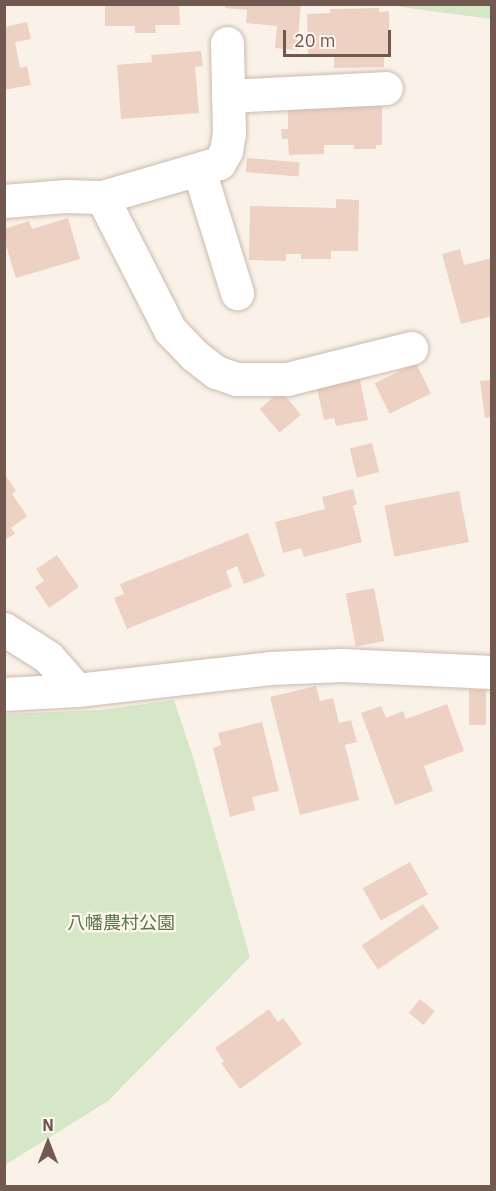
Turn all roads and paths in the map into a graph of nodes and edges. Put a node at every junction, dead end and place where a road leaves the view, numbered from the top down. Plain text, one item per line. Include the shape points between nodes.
1 (227, 43) dead end
2 (386, 88) dead end
3 (228, 96) junction
4 (199, 170) junction
5 (102, 197) junction
6 (4, 201) edge
7 (237, 293) dead end
8 (411, 348) dead end
9 (4, 629) edge
10 (492, 672) edge
11 (76, 690) junction
12 (4, 694) edge

1 - 3 street
2 - 3 street
3 - 4 street via 226,151 219,163
4 - 5 street
4 - 7 street
5 - 6 street
5 - 8 street via 170,330 216,372 236,379 287,379
9 - 11 street via 48,657
10 - 11 street via 342,665 270,668
11 - 12 street

